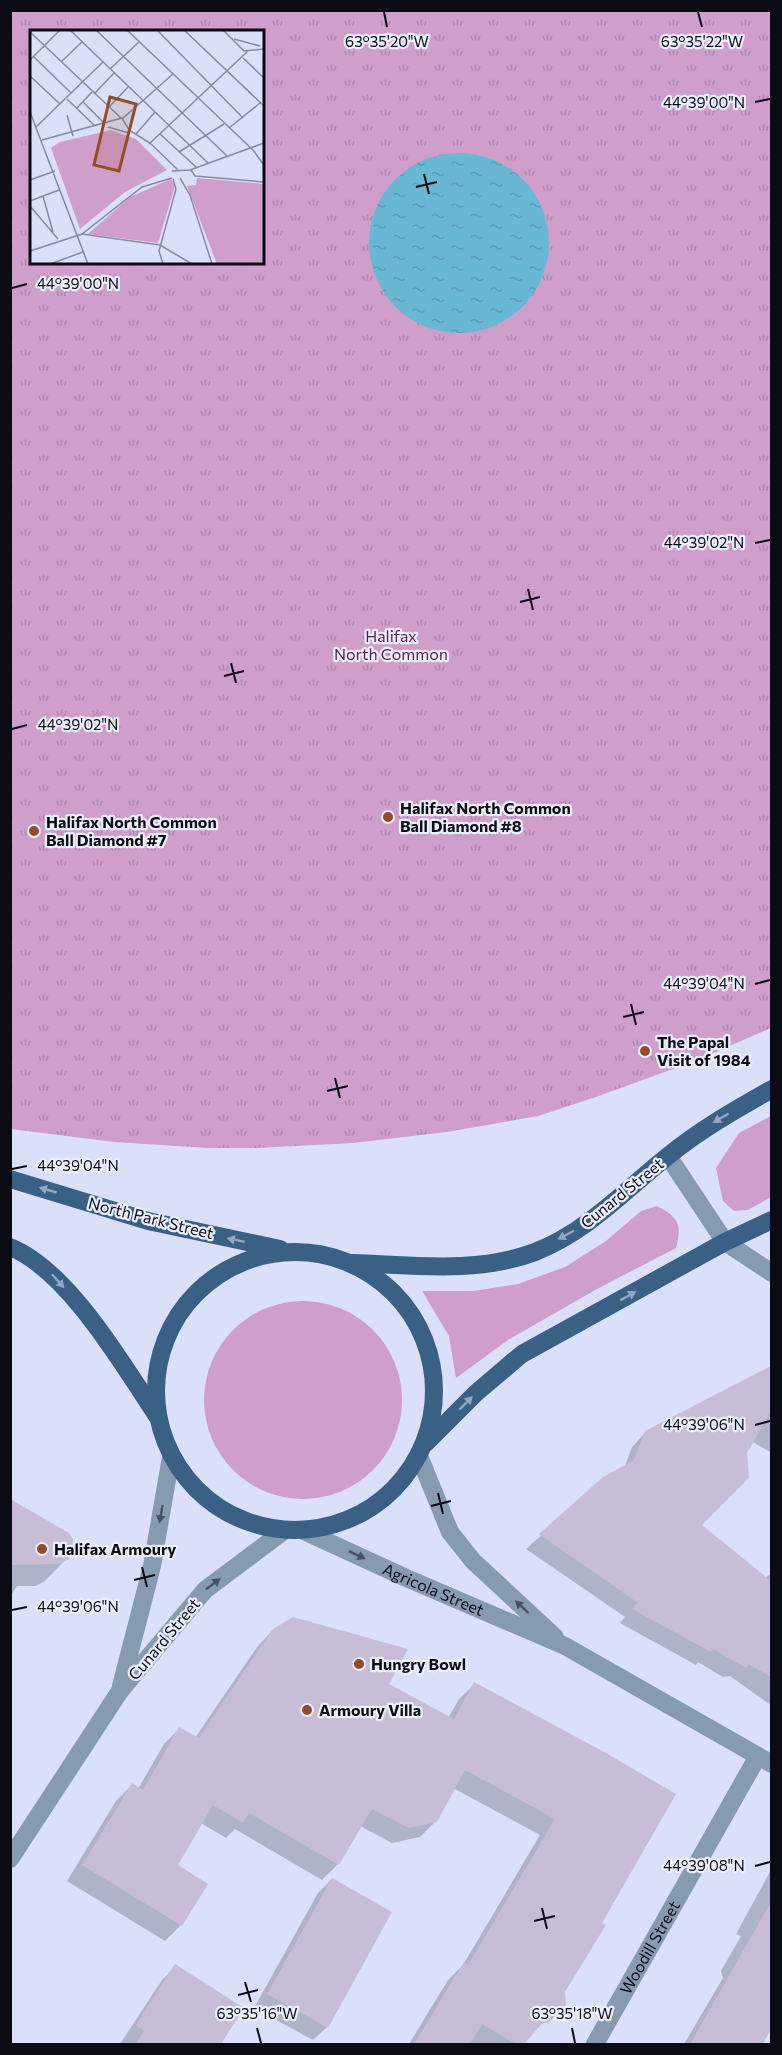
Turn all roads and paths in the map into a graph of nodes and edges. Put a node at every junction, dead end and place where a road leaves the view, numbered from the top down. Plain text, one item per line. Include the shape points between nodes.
1 (771, 1089) edge
2 (668, 1156) junction
3 (10, 1179) edge
4 (771, 1220) edge
5 (725, 1242) junction
6 (10, 1247) edge
7 (293, 1251) junction
8 (351, 1263) junction
9 (771, 1273) edge
10 (158, 1417) junction
11 (422, 1450) junction
12 (171, 1457) junction
13 (295, 1531) junction
14 (565, 1646) junction
15 (120, 1691) junction
16 (764, 1760) edge
17 (10, 1859) edge
18 (595, 2044) edge

1 -> 2 main road, Cunard Street via 712,1123
2 - 5 street
2 -> 8 main road, Cunard Street via 589,1223 534,1252 489,1263 447,1266
7 -> 3 main road, North Park Street via 148,1221
4 - 5 main road
5 - 9 street
11 -> 5 main road via 476,1392 522,1354
6 -> 10 main road via 51,1273 84,1311
7 - 8 main road via 323,1254
7 - 10 main road via 259,1256 226,1269 198,1290 177,1316 162,1348 155,1382
8 - 11 main road via 382,1281 407,1307 425,1339 434,1374 434,1409
10 - 12 main road
11 - 13 main road via 390,1494 360,1514 350,1520
14 -> 11 street, Agricola Street via 472,1561 450,1532
12 - 13 main road via 200,1494 239,1520
12 -> 15 street, Cunard Street via 152,1566
13 -> 14 street, Agricola Street
15 -> 13 street, Cunard Street via 205,1590
14 - 16 street, Agricola Street
15 - 17 street
16 - 18 street, Woodill Street

